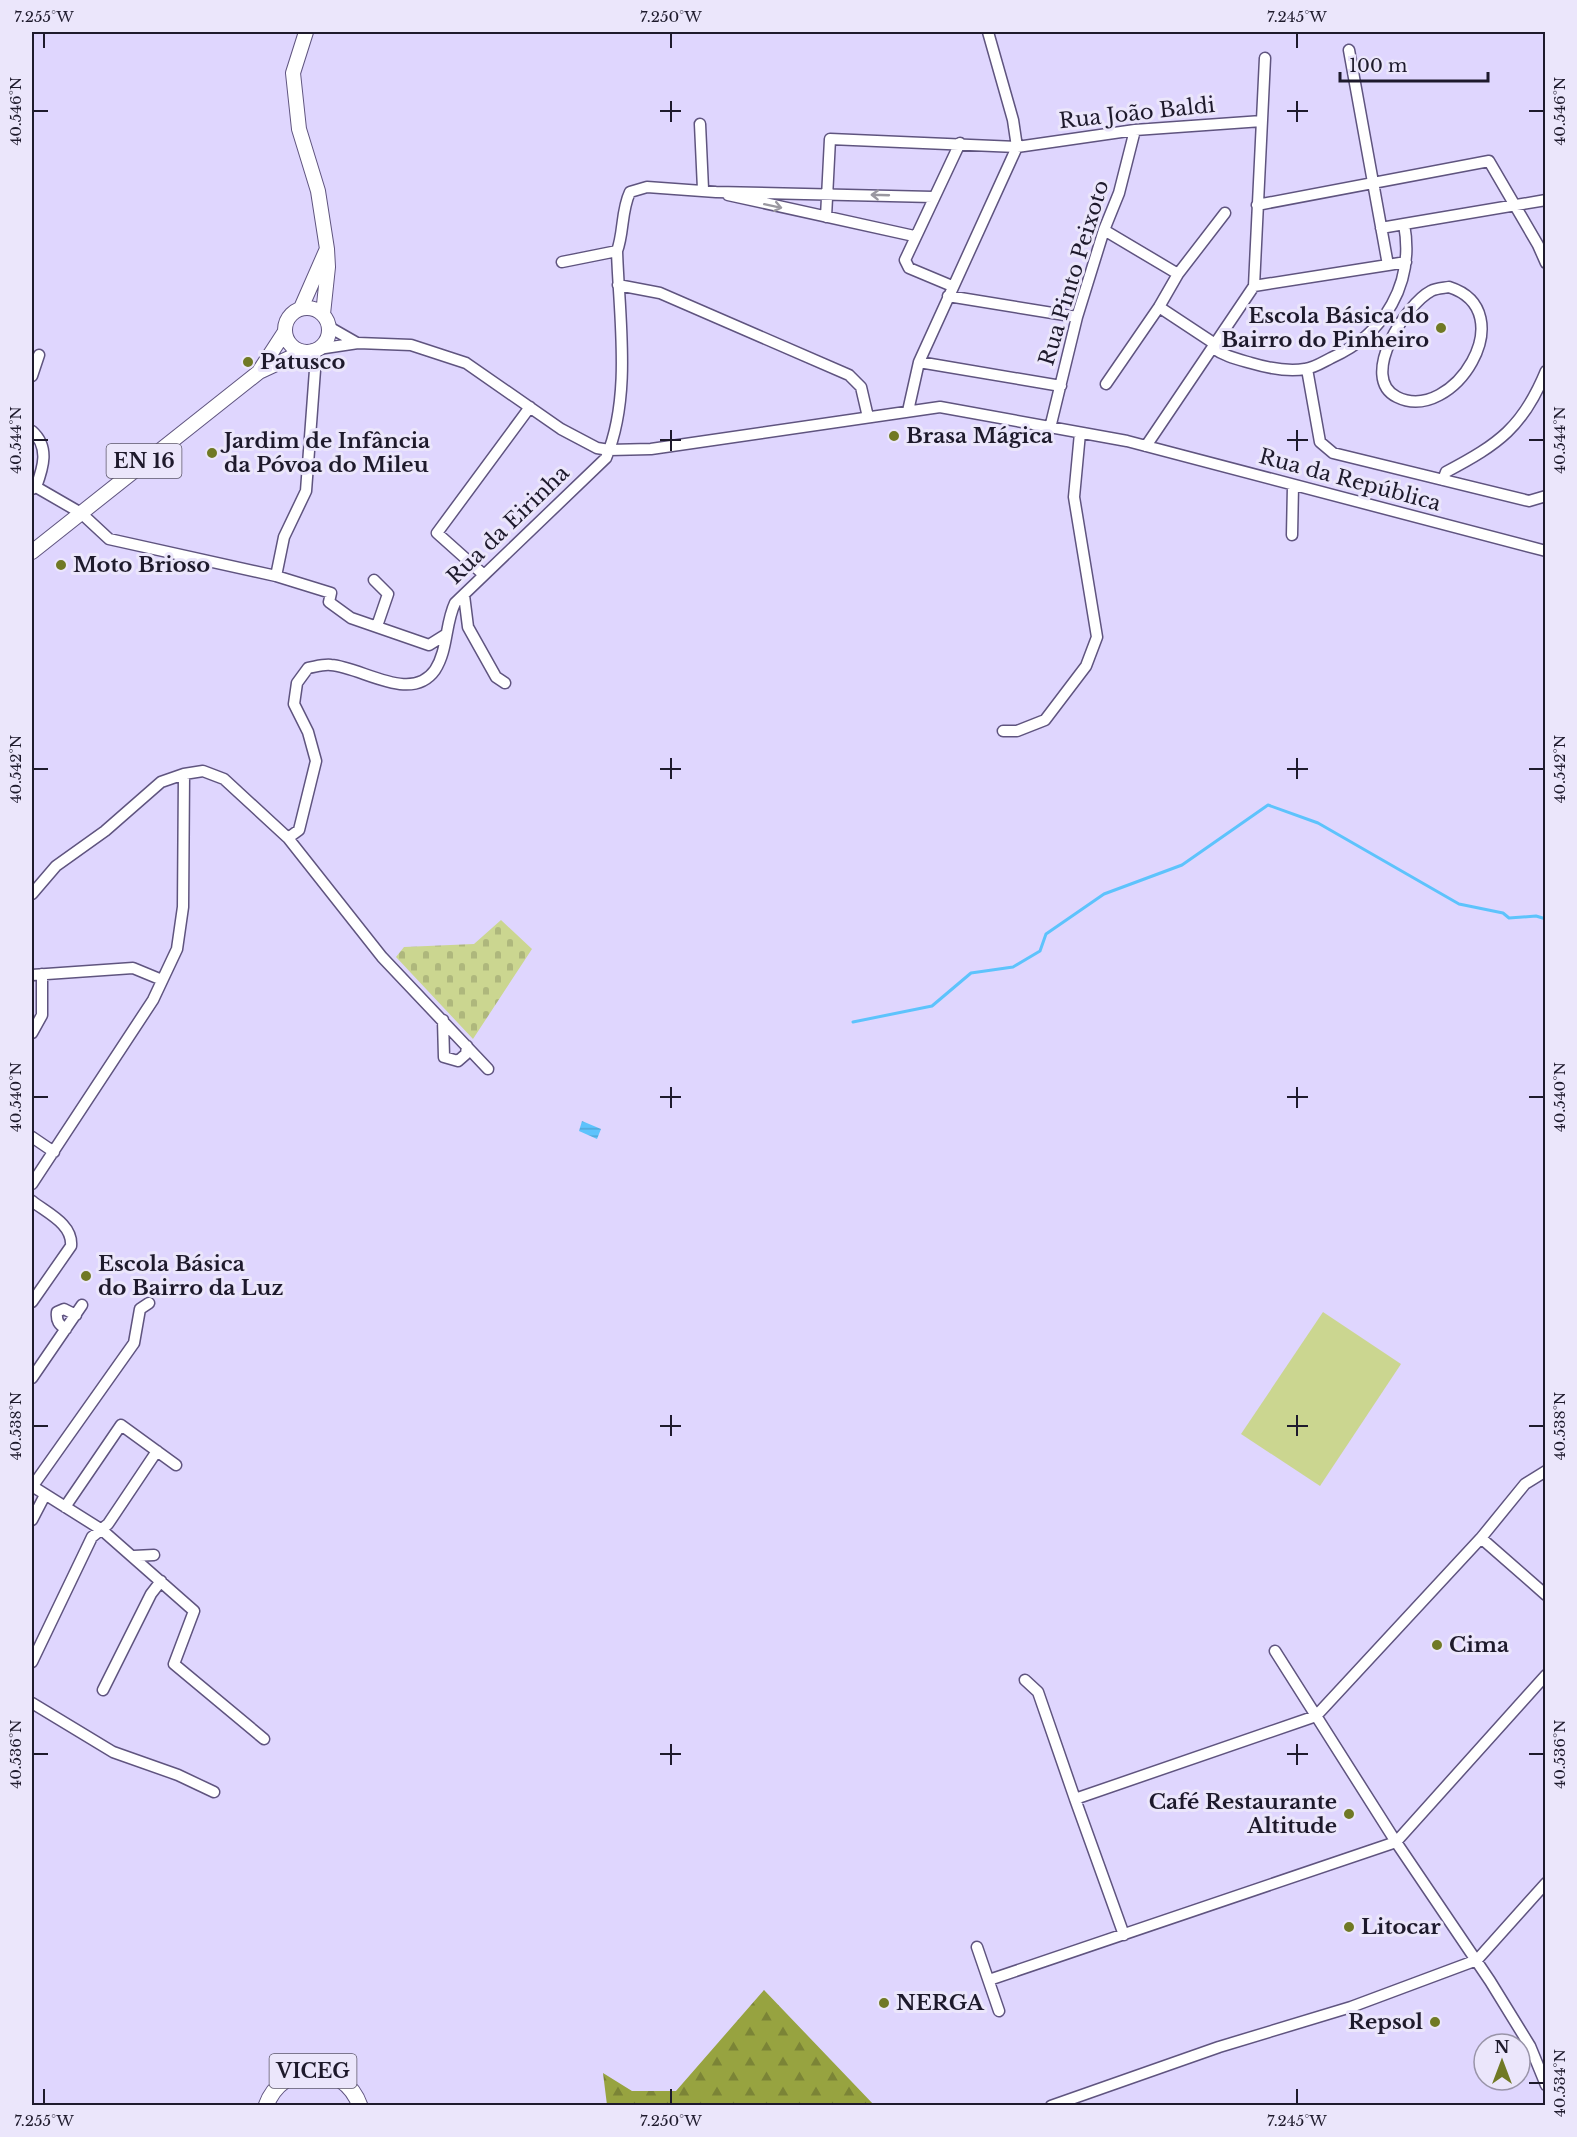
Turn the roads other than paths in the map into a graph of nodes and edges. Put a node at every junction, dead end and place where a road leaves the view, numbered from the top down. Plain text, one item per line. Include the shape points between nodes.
1 (306, 32) edge
2 (988, 32) edge
3 (1349, 50) dead end
4 (1265, 58) dead end
5 (1262, 121) junction
6 (700, 124) dead end
7 (1135, 130) junction
8 (960, 143) junction
9 (1017, 147) junction
10 (1372, 182) junction
11 (703, 189) junction
12 (716, 192) junction
13 (828, 194) junction
14 (933, 197) junction
15 (1545, 200) edge
16 (1257, 205) junction
17 (1514, 206) junction
18 (1225, 213) dead end
19 (826, 217) junction
20 (1404, 225) junction
21 (1381, 228) junction
22 (1104, 230) junction
23 (914, 237) junction
24 (327, 249) junction
25 (616, 251) junction
26 (562, 262) dead end
27 (1406, 262) junction
28 (1545, 263) edge
29 (1388, 265) junction
30 (1178, 274) junction
31 (618, 285) junction
32 (1254, 286) junction
33 (950, 291) junction
34 (1398, 296) junction
35 (1415, 305) junction
36 (302, 308) junction
37 (1159, 308) junction
38 (323, 314) junction
39 (1077, 317) junction
40 (329, 327) junction
41 (1372, 332) junction
42 (284, 333) junction
43 (1389, 342) junction
44 (358, 344) junction
45 (1214, 346) junction
46 (311, 350) junction
47 (39, 355) dead end
48 (919, 362) junction
49 (1306, 369) junction
50 (1545, 371) edge
51 (259, 372) junction
52 (32, 376) edge
53 (1106, 384) dead end
54 (1061, 386) junction
55 (530, 406) junction
56 (908, 411) junction
57 (868, 417) junction
58 (1050, 428) junction
59 (32, 431) edge
60 (1080, 433) junction
61 (1146, 446) junction
62 (597, 448) junction
63 (609, 450) junction
64 (599, 464) junction
65 (1443, 480) junction
66 (1293, 486) junction
67 (34, 488) edge
68 (1545, 496) edge
69 (81, 513) junction
70 (1292, 535) dead end
71 (1545, 551) edge
72 (32, 552) edge
73 (484, 575) junction
74 (276, 576) junction
75 (374, 580) dead end
76 (464, 595) junction
77 (377, 627) junction
78 (446, 634) junction
79 (505, 683) dead end
80 (1003, 731) dead end
81 (184, 774) junction
82 (288, 838) junction
83 (32, 894) edge
84 (37, 975) edge
85 (162, 980) junction
86 (442, 1020) junction
87 (32, 1033) edge
88 (467, 1046) junction
89 (488, 1069) dead end
90 (32, 1137) edge
91 (54, 1152) junction
92 (32, 1184) edge
93 (32, 1201) edge
94 (32, 1302) edge
95 (149, 1303) dead end
96 (66, 1329) junction
97 (32, 1378) edge
98 (157, 1451) junction
99 (176, 1465) dead end
100 (1545, 1471) edge
101 (32, 1487) edge
102 (45, 1495) junction
103 (65, 1508) junction
104 (32, 1520) edge
105 (102, 1530) junction
106 (1481, 1538) junction
107 (154, 1555) dead end
108 (134, 1556) junction
109 (161, 1581) junction
110 (1545, 1595) edge
111 (1275, 1651) dead end
112 (32, 1662) edge
113 (1545, 1675) edge
114 (1025, 1680) dead end
115 (103, 1690) dead end
116 (32, 1703) edge
117 (1316, 1716) junction
118 (264, 1739) dead end
119 (214, 1792) dead end
120 (1075, 1799) junction
121 (1396, 1842) junction
122 (1545, 1882) edge
123 (1124, 1935) junction
124 (977, 1947) dead end
125 (1476, 1960) junction
126 (989, 1980) junction
127 (999, 2011) dead end
128 (1521, 2032) edge
129 (1532, 2047) edge
130 (1532, 2051) edge
131 (1545, 2056) edge
132 (1545, 2085) edge
133 (266, 2106) edge
134 (360, 2106) edge
135 (1051, 2106) edge

1 - 24 main road via 293,73 298,129 318,191
2 - 9 street
3 - 10 street
4 - 5 street
5 - 7 street, Rua João Baldi
5 - 16 street
6 - 11 street
7 - 9 street, Rua João Baldi
7 - 22 street, Rua Pinto Peixoto via 1119,193
8 - 9 street, Rua João Baldi
8 - 13 street, Rua João Baldi via 830,139
8 - 14 street
9 - 33 street
10 - 16 street
10 - 17 street via 1489,161
10 - 21 street
11 - 12 street
11 - 25 street via 647,187 630,192 623,208 621,240
12 - 13 street
12 -> 19 street
14 -> 13 street
13 - 19 street
14 - 23 street
15 - 17 street
16 - 32 street
17 - 20 street
17 - 28 street
18 - 30 street
19 - 23 street
20 - 21 street
20 - 27 street
21 - 29 street
22 - 30 street
22 - 39 street, Rua Pinto Peixoto
23 - 33 street via 905,260 909,268
24 - 36 main road, EN 16
24 - 38 main road
25 - 26 street
25 - 31 street
27 - 29 street
27 - 34 street
29 - 32 street
30 - 37 street
31 - 57 street via 660,293 849,375 861,387
31 - 63 street via 621,379 616,429
32 - 45 street
33 - 39 street
33 - 48 street
34 - 35 street
34 - 41 street
35 - 43 street
35 - 43 street via 1431,291 1449,287 1465,292 1477,305 1482,329 1471,363 1454,385 1437,397 1416,402 1396,397 1384,385 1381,364
36 - 38 main road
36 - 42 main road, EN 16 via 286,318
37 - 45 street
37 - 53 street
38 - 40 main road
39 - 54 street, Rua Pinto Peixoto
40 - 44 street
40 - 46 main road via 328,340
41 - 43 street
41 - 49 street via 1345,352
42 - 46 main road via 289,345
42 - 51 main road, EN 16
44 - 46 street, Rua da República
44 - 55 street, Rua da República via 411,345 466,363
45 - 49 street via 1223,355 1269,368
45 - 61 street
46 - 51 main road, EN 16
46 - 74 street via 315,370 306,491 284,537
47 - 52 street
48 - 54 street
48 - 56 street
49 - 65 street via 1320,441 1325,448
50 - 65 street via 1536,396 1498,443 1446,472
51 - 69 main road, EN 16
54 - 58 street, Rua Pinto Peixoto
55 - 62 street, Rua da República via 561,429
55 - 73 street via 437,533
56 - 57 street, Rua da República
56 - 58 street, Rua da República via 940,407
57 - 63 street, Rua da República via 651,449
58 - 60 street, Rua da República
59 - 67 street via 43,449 44,466
60 - 61 street, Rua da República
60 - 80 street via 1074,497 1097,637 1086,666 1045,720 1017,731
61 - 66 street, Rua da República
62 - 63 street, Rua da República
62 - 64 street, Rua da Eirinha
63 - 64 street, Rua da Eirinha
64 - 73 street, Rua da Eirinha
65 - 68 street via 1529,501
66 - 70 street
66 - 71 street, Rua da República
67 - 69 street
69 - 72 main road, EN 16
69 - 74 street via 109,539
73 - 76 street, Rua da Eirinha
74 - 77 street via 331,593 329,602 351,618
75 - 77 street via 388,594
76 - 78 street, Rua da Eirinha via 448,618
76 - 79 street via 468,627 496,677
77 - 78 street via 429,645
78 - 82 street, Rua da Eirinha via 435,670 423,682 408,686 330,665 308,668 297,683 294,704 316,761 299,830
81 - 82 street via 203,771 224,779
81 - 83 street via 161,782 56,867
81 - 85 street via 183,907 177,949
82 - 86 street via 382,957
84 - 85 street via 134,968
84 - 87 street via 42,1016
85 - 91 street via 153,1000
86 - 88 street
86 - 88 street via 444,1057 458,1061 466,1054
88 - 89 street
90 - 91 street
91 - 92 street
93 - 94 street via 67,1228 71,1246
95 - 101 street via 140,1309 134,1343
96 - 96 street via 80,1310 57,1312 56,1318
96 - 97 street
98 - 99 street
98 - 103 street via 121,1425
98 - 105 street
100 - 106 street via 1525,1484
101 - 102 street
102 - 103 street
102 - 104 street
103 - 105 street
105 - 108 street
105 - 112 street via 92,1537
106 - 110 street
106 - 117 street
107 - 108 street
108 - 109 street
109 - 115 street
109 - 118 street via 194,1611 174,1664
111 - 117 street
113 - 121 street
114 - 120 street via 1042,1687
116 - 119 street via 112,1752
117 - 120 street
117 - 121 street
120 - 123 street
121 - 123 street
121 - 125 street
122 - 125 street
123 - 126 street
124 - 126 street
125 - 128 street
125 - 135 street via 1351,2007 1220,2047
126 - 127 street
129 - 131 street
130 - 132 street
133 - 134 highway, VICEG via 287,2078 318,2071 347,2084

